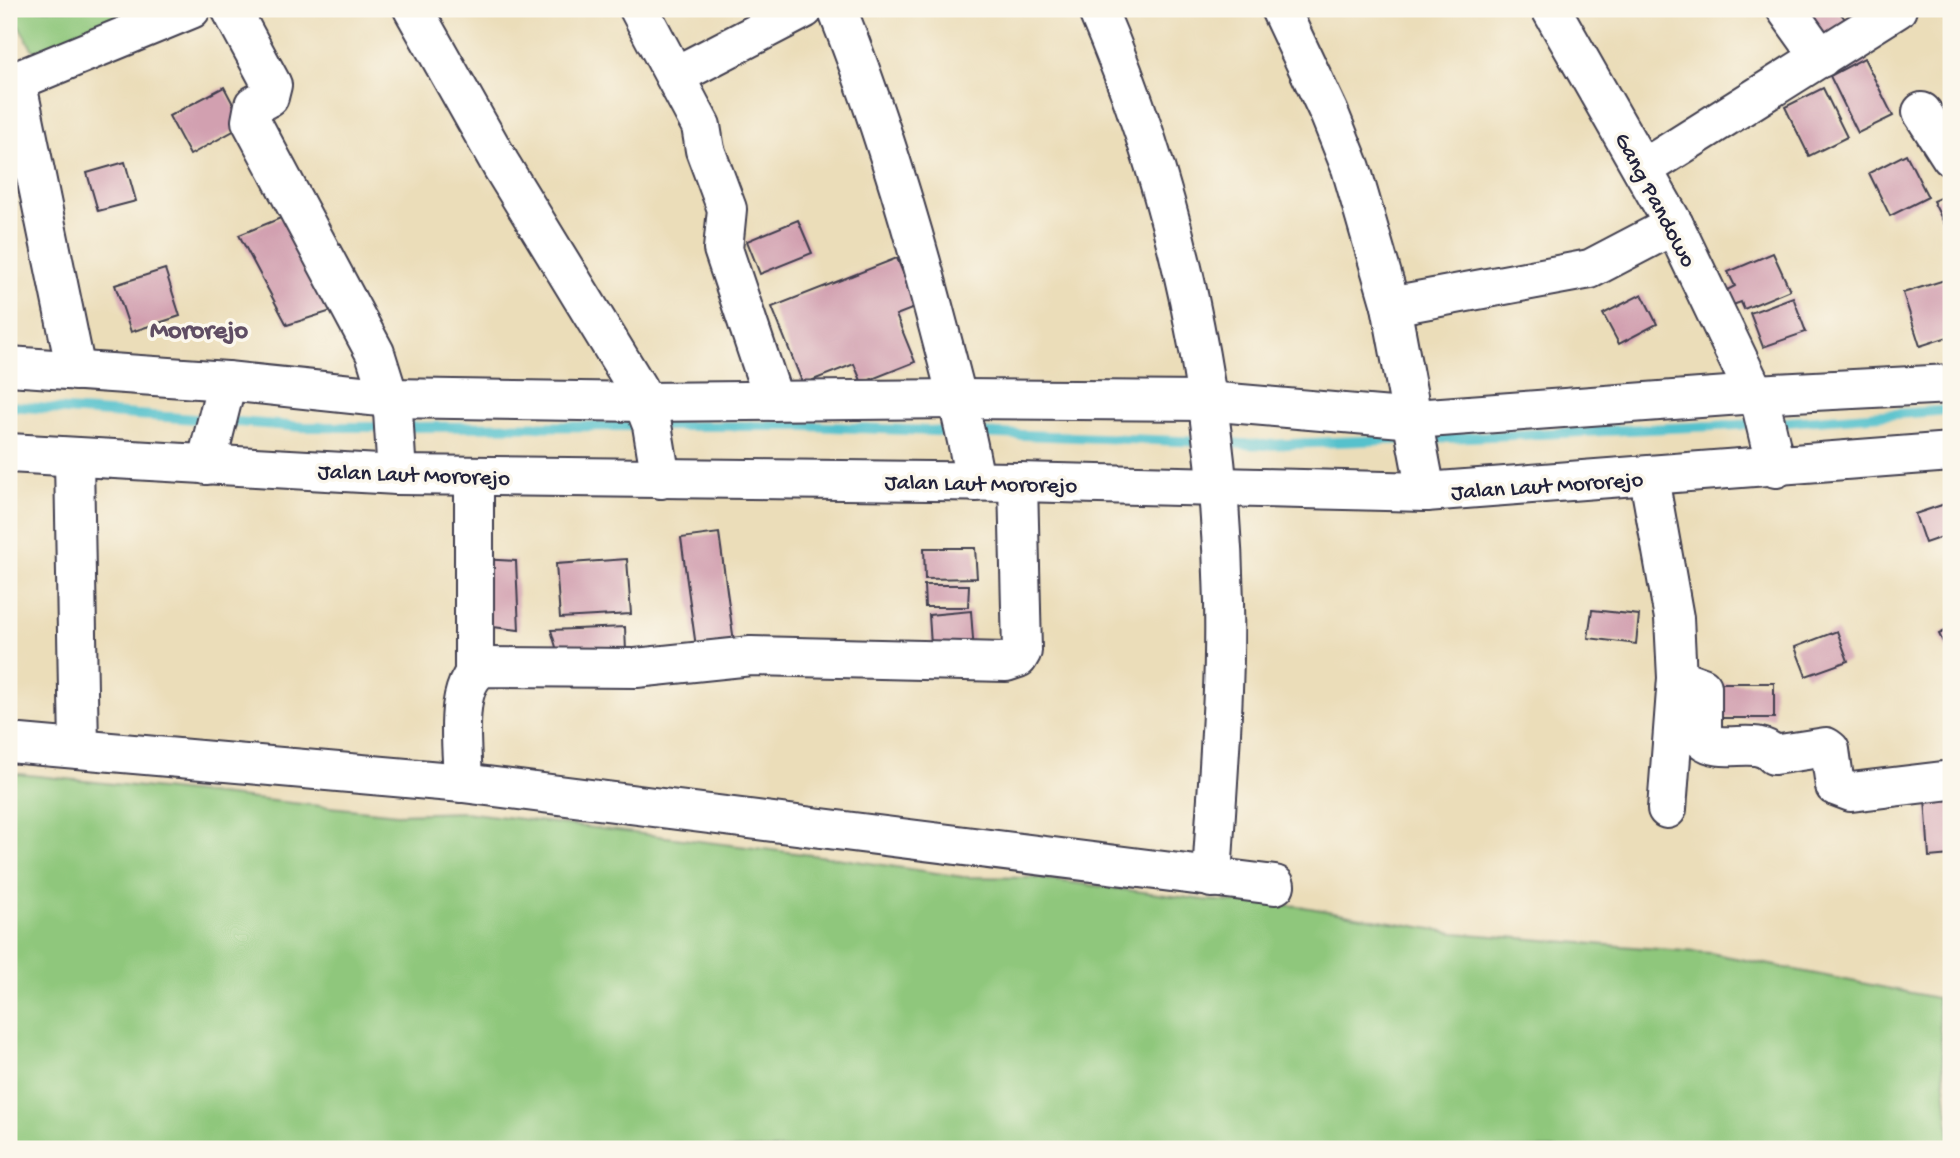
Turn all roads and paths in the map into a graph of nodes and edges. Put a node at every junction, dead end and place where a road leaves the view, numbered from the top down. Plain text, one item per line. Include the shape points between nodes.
1 (191, 9) edge
2 (231, 9) edge
3 (413, 9) edge
4 (639, 9) edge
5 (804, 9) edge
6 (837, 9) edge
7 (1097, 9) edge
8 (1280, 9) edge
9 (1551, 9) edge
10 (1786, 9) edge
11 (1897, 9) edge
12 (1821, 58) junction
13 (675, 76) junction
14 (1922, 112) dead end
15 (1951, 157) edge
16 (1643, 169) junction
17 (1674, 225) junction
18 (1391, 306) junction
19 (9, 366) edge
20 (76, 371) junction
21 (227, 381) junction
22 (1951, 384) edge
23 (774, 401) junction
24 (1759, 402) junction
25 (392, 405) junction
26 (960, 407) junction
27 (1208, 416) junction
28 (653, 440) junction
29 (1951, 452) edge
30 (9, 453) edge
31 (1419, 454) junction
32 (74, 459) junction
33 (1774, 459) junction
34 (396, 462) junction
35 (206, 465) junction
36 (973, 470) junction
37 (474, 476) junction
38 (1216, 478) junction
39 (1649, 478) junction
40 (1018, 482) junction
41 (474, 671) junction
42 (1677, 678) junction
43 (9, 743) edge
44 (79, 749) junction
45 (1951, 780) edge
46 (463, 783) junction
47 (1667, 809) dead end
48 (1212, 878) junction
49 (1275, 886) dead end

1 - 20 street via 17,84
2 - 25 street via 272,85 269,97 254,104 251,121 375,353
3 - 28 street
4 - 13 street
5 - 13 street
6 - 26 street via 901,195
7 - 27 street via 1162,190 1197,337
8 - 18 street via 1351,169
9 - 16 street, Gang Pandowo
10 - 12 street
11 - 12 street
12 - 16 street
13 - 23 street via 701,126 727,208 723,249
14 - 15 street
16 - 17 street, Gang Pandowo
17 - 18 street via 1590,270
17 - 24 street, Gang Pandowo
18 - 31 street
19 - 20 street
20 - 21 street
21 - 25 street
21 - 35 street
22 - 24 street
23 - 26 street
23 - 28 street
24 - 31 street
24 - 33 street, Gang Pandowo
25 - 28 street
25 - 34 street
26 - 27 street
26 - 36 street
27 - 31 street
27 - 38 street
28 - 36 street, Jalan Laut Mororejo
28 - 37 street, Jalan Laut Mororejo
29 - 33 street, Jalan Laut Mororejo
30 - 32 street, Jalan Laut Mororejo
31 - 38 street, Jalan Laut Mororejo
31 - 39 street, Jalan Laut Mororejo
32 - 35 street, Jalan Laut Mororejo
32 - 44 street
33 - 39 street, Jalan Laut Mororejo
34 - 35 street, Jalan Laut Mororejo
34 - 37 street, Jalan Laut Mororejo
36 - 40 street, Jalan Laut Mororejo
37 - 41 street
38 - 40 street, Jalan Laut Mororejo
38 - 48 street via 1224,603
39 - 42 street via 1674,618
40 - 41 street via 1022,651 1018,659 751,656 654,668 505,666
41 - 46 street via 463,698
42 - 45 street via 1702,687 1702,739 1714,746 1761,746 1774,755 1826,747 1835,786 1851,792
42 - 47 street
43 - 44 street
44 - 46 street
46 - 48 street
48 - 49 street

